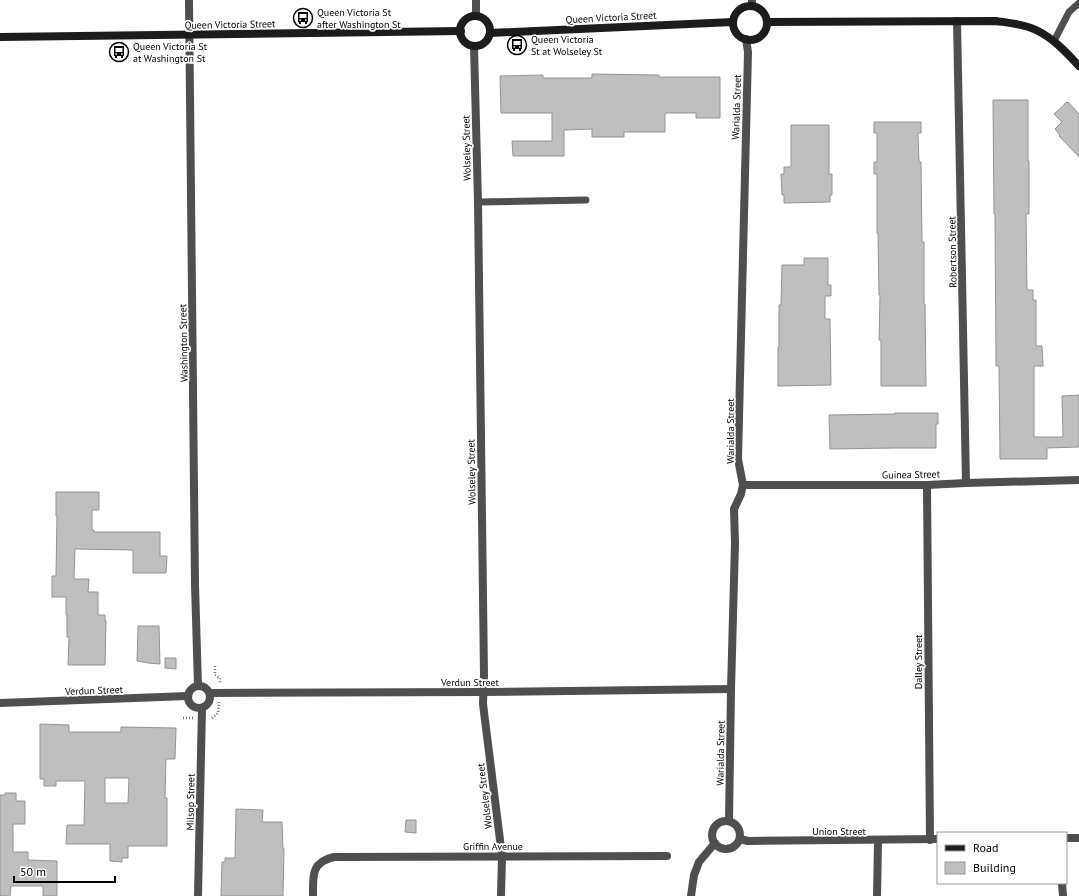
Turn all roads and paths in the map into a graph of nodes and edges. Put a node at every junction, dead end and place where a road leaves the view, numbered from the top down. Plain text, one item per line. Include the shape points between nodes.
1 (189, 0) edge
2 (476, 0) edge
3 (752, 3) edge
4 (1079, 3) edge
5 (476, 16) junction
6 (957, 21) junction
7 (734, 22) junction
8 (767, 22) junction
9 (461, 31) junction
10 (490, 33) junction
11 (190, 35) junction
12 (0, 38) edge
13 (746, 39) junction
14 (1054, 41) junction
15 (474, 46) junction
16 (1079, 66) edge
17 (586, 200) dead end
18 (478, 202) junction
19 (1079, 480) edge
20 (966, 483) junction
21 (927, 485) junction
22 (743, 486) junction
23 (215, 666) dead end
24 (220, 678) dead end
25 (198, 686) junction
26 (730, 689) junction
27 (484, 692) junction
28 (210, 693) junction
29 (188, 696) junction
30 (0, 703) edge
31 (202, 708) junction
32 (729, 821) junction
33 (1067, 838) edge
34 (1079, 838) edge
35 (740, 839) junction
36 (878, 840) junction
37 (934, 840) edge
38 (715, 843) junction
39 (502, 856) junction
40 (667, 856) dead end
41 (1062, 884) edge
42 (198, 896) edge
43 (313, 896) edge
44 (501, 896) edge
45 (691, 896) edge
46 (878, 896) edge
47 (1062, 896) edge

1 - 11 street, Washington Street
2 - 5 street
3 - 7 main road via 737,12
3 - 8 main road via 763,12
4 - 14 lane via 1069,12
5 - 9 main road via 465,20
5 - 10 main road via 487,22
6 - 8 main road
6 - 14 main road via 1013,23 1037,30
6 - 20 street, Robertson Street
7 - 10 main road, Queen Victoria Street
7 - 13 main road via 736,32
8 - 13 main road via 760,37
9 - 11 main road, Queen Victoria Street
9 - 15 main road via 465,42
10 - 15 main road via 485,42
11 - 12 main road, Queen Victoria Street
11 - 25 street, Washington Street
13 - 22 street, Warialda Street via 748,52 738,459
14 - 16 main road
15 - 18 street, Wolseley Street
17 - 18 lane
18 - 27 street, Wolseley Street
19 - 20 street, Guinea Street
20 - 21 street, Guinea Street
21 - 22 street, Guinea Street
21 - 37 street, Dalley Street
22 - 26 street, Warialda Street via 734,509
23 - 24 path via 215,675
25 - 28 street via 206,688
25 - 29 street via 191,690
26 - 27 street, Verdun Street
26 - 32 street, Warialda Street
27 - 28 street, Verdun Street
27 - 39 street, Wolseley Street via 483,704
28 - 31 street via 208,704
29 - 30 street, Verdun Street
29 - 31 street via 193,706
31 - 42 street, Milsop Street
32 - 35 street via 737,826
32 - 38 street via 720,822 714,828 712,835
33 - 34 street
35 - 36 street, Union Street
35 - 38 street via 734,846 726,849
36 - 37 street, Union Street
36 - 46 street
38 - 45 street via 699,862
39 - 40 street, Griffin Avenue
39 - 43 street, Griffin Avenue via 334,856 321,862 315,869
39 - 44 street, Wolseley Street
41 - 47 street

